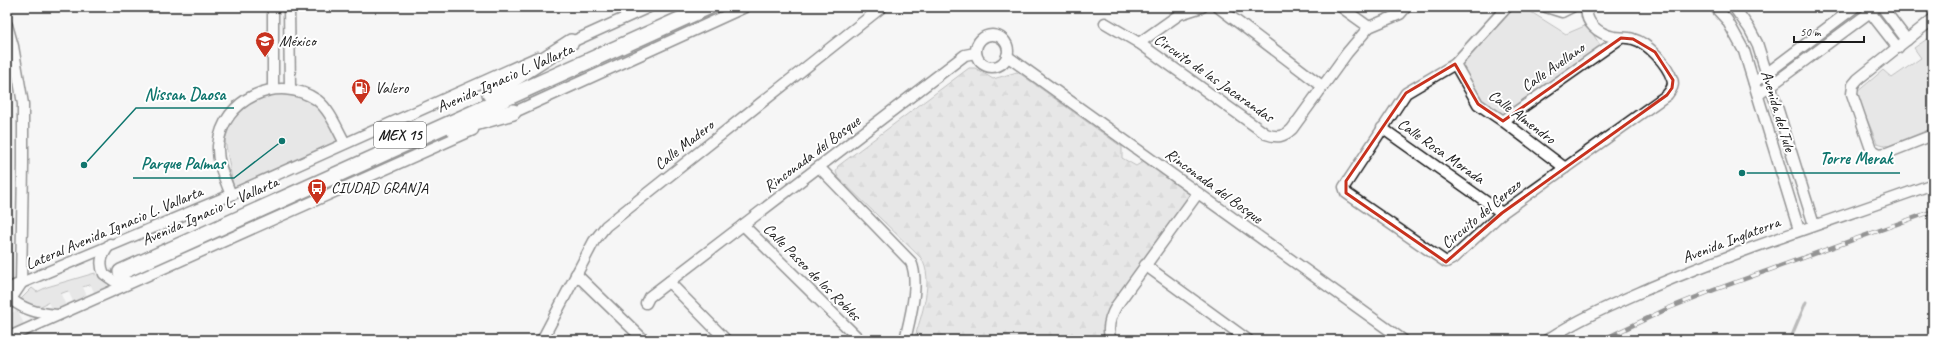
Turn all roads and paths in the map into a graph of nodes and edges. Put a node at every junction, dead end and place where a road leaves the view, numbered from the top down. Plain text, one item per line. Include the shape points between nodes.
1 (273, 7) edge
2 (289, 7) edge
3 (649, 7) edge
4 (684, 7) edge
5 (708, 7) edge
6 (745, 7) edge
7 (882, 7) edge
8 (1202, 7) edge
9 (1218, 7) edge
10 (1341, 7) edge
11 (1406, 7) edge
12 (1507, 7) edge
13 (1546, 7) edge
14 (1572, 7) edge
15 (1586, 7) edge
16 (1715, 7) edge
17 (1734, 7) edge
18 (1855, 7) edge
19 (1882, 7) edge
20 (1871, 9) edge
21 (1891, 19) junction
22 (1105, 23) dead end
23 (7, 25) edge
24 (1931, 25) edge
25 (1370, 27) junction
26 (1881, 27) junction
27 (1620, 38) junction
28 (1907, 40) junction
29 (571, 42) junction
30 (1139, 43) junction
31 (10, 47) edge
32 (1898, 48) junction
33 (975, 53) junction
34 (1007, 56) junction
35 (1455, 64) junction
36 (1767, 73) junction
37 (1754, 83) junction
38 (1771, 85) junction
39 (1322, 86) junction
40 (273, 89) junction
41 (290, 89) junction
42 (490, 94) junction
43 (1758, 95) junction
44 (513, 112) junction
45 (1503, 121) junction
46 (1382, 128) junction
47 (1933, 136) edge
48 (345, 143) junction
49 (400, 145) junction
50 (819, 167) junction
51 (1565, 168) junction
52 (1933, 184) edge
53 (1198, 193) junction
54 (231, 195) junction
55 (1502, 213) junction
56 (743, 225) junction
57 (1814, 225) junction
58 (1799, 230) junction
59 (110, 244) junction
60 (1145, 265) junction
61 (123, 272) junction
62 (576, 274) junction
63 (669, 282) junction
64 (21, 284) junction
65 (7, 289) edge
66 (9, 300) edge
67 (646, 303) dead end
68 (58, 315) junction
69 (7, 338) edge
70 (542, 340) edge
71 (644, 340) edge
72 (726, 340) edge
73 (860, 340) edge
74 (905, 340) edge
75 (1111, 340) edge
76 (1248, 340) edge
77 (1403, 340) edge
78 (1547, 340) edge

1 - 40 street
2 - 41 street
3 - 29 street, Lateral Avenida Ignacio L. Vallarta
4 - 42 highway, Avenida Ignacio L. Vallarta / MEX 15
5 - 49 highway, Avenida Ignacio L. Vallarta / MEX 15
6 - 44 street
7 - 62 street, Calle Madero via 606,226 594,241
8 - 30 street, Circuito de las Jacarandas via 1180,14
9 - 39 street
10 - 25 street
11 - 25 street, Circuito de las Jacarandas via 1400,14
12 - 35 street, Circuito del Cerezo
13 - 14 street via 1562,12
15 - 27 street, Circuito del Cerezo via 1588,21 1597,30
16 - 37 street, Avenida del Tule via 1736,35
17 - 36 street, Avenida del Tule via 1757,43
18 - 36 street
19 - 21 street
20 - 26 street
20 - 38 street
21 - 26 street
21 - 28 street
22 - 30 street
23 - 31 street
24 - 28 street
25 - 39 street, Circuito de las Jacarandas
26 - 32 street
27 - 45 street, Calle Avellano
27 - 51 street, Circuito del Cerezo via 1633,39 1655,52 1673,80 1672,88 1666,95
28 - 32 street
29 - 42 highway
29 - 48 street, Lateral Avenida Ignacio L. Vallarta
30 - 39 street, Circuito de las Jacarandas via 1266,134 1277,138 1292,129
31 - 64 street via 23,104
32 - 47 street via 1853,85 1852,94 1871,149 1879,154 1887,153
33 - 34 street via 981,64 993,67 1004,62
33 - 34 street via 980,40 993,34 1002,38 1008,46
33 - 50 street, Rinconada del Bosque via 965,55
34 - 53 street, Rinconada del Bosque
35 - 45 street, Calle Almendro via 1478,104
35 - 46 street, Circuito del Cerezo via 1406,93
36 - 37 street
36 - 38 street, Avenida del Tule
37 - 43 street, Avenida del Tule
38 - 43 street
38 - 57 street, Avenida del Tule
40 - 41 street
40 - 54 street via 244,100 231,112 223,127 218,145 218,161
41 - 48 street via 304,93 327,110
42 - 61 highway, Avenida Ignacio L. Vallarta / MEX 15
43 - 58 street, Avenida del Tule
44 - 49 highway
44 - 61 street, Avenida Ignacio L. Vallarta
45 - 51 street, Calle Almendro
46 - 55 street, Calle Rosa Morada
46 - 55 street, Circuito del Cerezo via 1346,181 1346,193 1446,262
48 - 54 street, Lateral Avenida Ignacio L. Vallarta
49 - 61 highway, Avenida Ignacio L. Vallarta / MEX 15
50 - 56 street, Rinconada del Bosque
50 - 74 street via 911,262 915,276 912,312
51 - 55 street, Circuito del Cerezo
52 - 57 street, Avenida Inglaterra
53 - 60 street
53 - 77 street, Rinconada del Bosque
54 - 59 street, Lateral Avenida Ignacio L. Vallarta
56 - 63 street, Rinconada del Bosque
56 - 73 street, Calle Paseo de los Robles
57 - 58 street, Avenida Inglaterra
58 - 78 street, Avenida Inglaterra via 1692,270 1595,313
59 - 61 street via 101,261 104,274 114,281
59 - 64 street, Lateral Avenida Ignacio L. Vallarta
60 - 75 street via 1113,312 1109,330
60 - 76 street
61 - 68 street, Avenida Ignacio L. Vallarta
62 - 70 street, Calle Madero
62 - 71 street
63 - 67 street, Rinconada del Bosque via 649,297
63 - 72 street
64 - 65 street, Lateral Avenida Ignacio L. Vallarta
64 - 66 street
66 - 68 street via 33,312
68 - 69 street, Avenida Ignacio L. Vallarta

